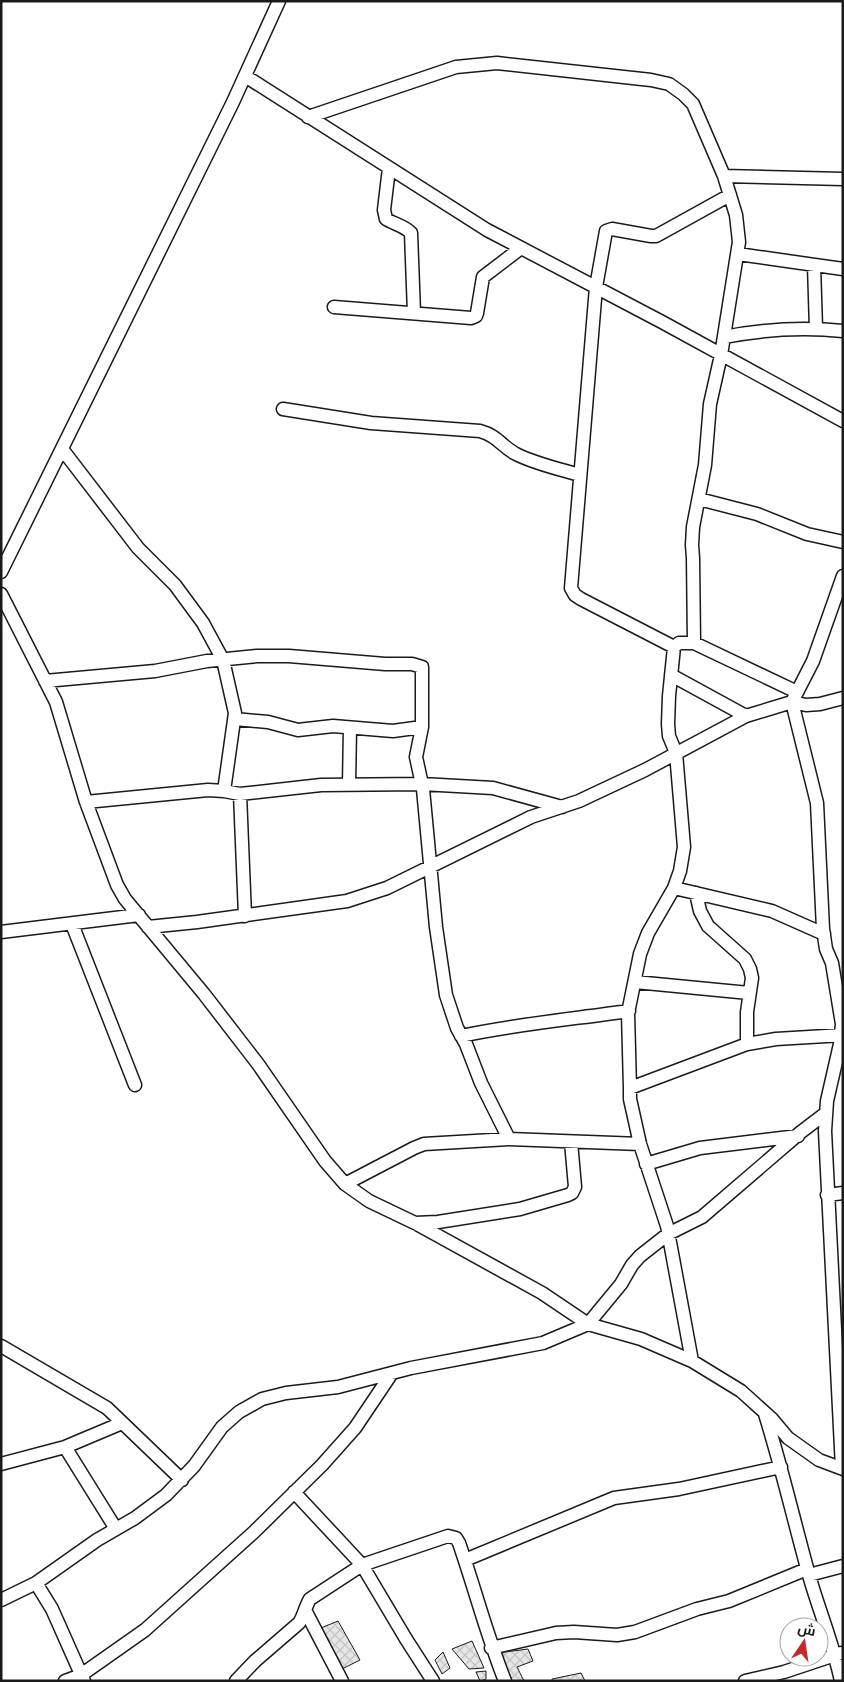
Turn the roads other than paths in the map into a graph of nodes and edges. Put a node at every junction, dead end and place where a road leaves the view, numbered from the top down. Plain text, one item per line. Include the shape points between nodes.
1 (279, 1) edge
2 (244, 76) junction
3 (308, 117) junction
4 (389, 168) junction
5 (724, 176) junction
6 (843, 179) edge
7 (730, 195) junction
8 (521, 248) junction
9 (738, 254) junction
10 (814, 265) junction
11 (843, 269) edge
12 (596, 287) junction
13 (334, 307) dead end
14 (414, 313) junction
15 (816, 329) junction
16 (843, 331) edge
17 (724, 337) junction
18 (721, 355) junction
19 (283, 409) dead end
20 (843, 422) edge
21 (62, 449) junction
22 (580, 475) junction
23 (699, 499) junction
24 (843, 542) edge
25 (1, 572) edge
26 (843, 576) edge
27 (1, 594) edge
28 (694, 642) junction
29 (674, 646) junction
30 (223, 660) junction
31 (671, 675) junction
32 (45, 682) junction
33 (794, 697) junction
34 (843, 698) edge
35 (746, 716) junction
36 (235, 719) junction
37 (350, 728) junction
38 (422, 728) junction
39 (676, 753) junction
40 (422, 784) junction
41 (349, 785) junction
42 (224, 791) junction
43 (240, 794) junction
44 (86, 802) junction
45 (562, 807) junction
46 (431, 866) junction
47 (674, 888) junction
48 (696, 893) junction
49 (139, 916) junction
50 (245, 916) junction
51 (72, 924) junction
52 (148, 927) junction
53 (1, 932) edge
54 (824, 934) junction
55 (635, 982) junction
56 (749, 993) junction
57 (629, 1011) junction
58 (842, 1035) edge
59 (461, 1036) junction
60 (747, 1044) junction
61 (136, 1085) dead end
62 (630, 1088) junction
63 (826, 1113) junction
64 (798, 1136) junction
65 (509, 1139) junction
66 (571, 1142) junction
67 (640, 1144) junction
68 (646, 1164) junction
69 (346, 1184) junction
70 (843, 1193) edge
71 (828, 1195) junction
72 (415, 1223) junction
73 (668, 1234) junction
74 (588, 1324) junction
75 (1, 1346) edge
76 (692, 1360) junction
77 (392, 1373) junction
78 (765, 1412) junction
79 (122, 1423) junction
80 (65, 1447) junction
81 (1, 1464) edge
82 (781, 1468) junction
83 (842, 1469) edge
84 (182, 1480) junction
85 (294, 1492) junction
86 (116, 1529) junction
87 (465, 1560) junction
88 (362, 1565) junction
89 (843, 1566) edge
90 (808, 1572) junction
91 (36, 1583) junction
92 (1, 1600) edge
93 (305, 1610) junction
94 (492, 1648) junction
95 (839, 1654) edge
96 (83, 1678) edge
97 (65, 1681) edge
98 (236, 1681) edge
99 (342, 1681) edge
100 (433, 1681) edge
101 (505, 1681) edge
102 (746, 1681) edge
103 (841, 1681) edge

1 - 2 street
2 - 3 street
2 - 21 street
3 - 4 street
3 - 5 street via 456,67 481,64 651,80 670,84 693,104
4 - 8 street
4 - 14 street via 384,210 386,219 411,233
5 - 6 street
5 - 7 street
7 - 9 street via 736,215
7 - 12 street via 656,236 612,229 606,231
8 - 12 street
8 - 14 street via 483,277 476,316
9 - 10 street
9 - 17 street
10 - 11 street
10 - 15 street
12 - 18 street
12 - 22 street
13 - 14 street
15 - 16 street
15 - 17 street via 759,330
17 - 18 street
18 - 20 street
18 - 23 street via 710,404
19 - 22 street via 384,424 480,431 497,437 508,449 525,458
21 - 25 street
21 - 30 street via 138,548 174,585 203,623
22 - 29 street via 571,588 581,599
23 - 24 street via 757,514 807,534
23 - 28 street via 692,545
26 - 33 street via 813,661
27 - 32 street
28 - 29 street
28 - 33 street
29 - 31 street
30 - 32 street via 155,671
30 - 36 street
30 - 38 street via 289,656 419,666 422,672
31 - 35 street
31 - 39 street via 668,724
32 - 44 street via 56,702
33 - 34 street via 806,705
33 - 35 street
33 - 54 street via 816,803
35 - 39 street
36 - 37 street via 268,722 298,730 333,726
36 - 42 street
37 - 38 street via 393,731
37 - 41 street
38 - 40 street via 416,757
39 - 45 street
39 - 47 street via 684,847
40 - 41 street
40 - 45 street via 493,788
40 - 46 street
41 - 43 street
42 - 43 street
42 - 44 street
43 - 50 street
44 - 49 street via 117,885
45 - 46 street via 531,817
46 - 50 street via 386,888 347,901
46 - 59 street via 446,996
47 - 48 street
47 - 55 street via 648,933
48 - 54 street via 772,911
48 - 56 street via 708,926 745,959 752,978
49 - 51 street
49 - 52 street
50 - 52 street
51 - 53 street
51 - 61 street
52 - 69 street via 258,1064 325,1161
54 - 58 street via 832,963
55 - 56 street
55 - 57 street
56 - 60 street
57 - 59 street via 526,1023
57 - 62 street
58 - 60 street
58 - 63 street
59 - 65 street
60 - 62 street
62 - 67 street
63 - 64 street
63 - 71 street
64 - 68 street via 700,1148
64 - 73 street via 702,1216
65 - 66 street
65 - 69 street via 424,1144
66 - 67 street
66 - 72 street via 575,1187 572,1193 520,1209
67 - 68 street
68 - 73 street
69 - 72 street via 369,1201
70 - 71 street
71 - 83 street
72 - 74 street via 542,1292
73 - 74 street via 632,1265 621,1284
73 - 76 street
74 - 76 street via 641,1339
74 - 77 street via 543,1343
75 - 79 street via 107,1408
76 - 78 street via 741,1391
77 - 84 street via 338,1387 262,1399 239,1412 222,1427
77 - 85 street via 355,1428
78 - 82 street
78 - 83 street via 788,1438 819,1460
79 - 80 street
79 - 84 street
80 - 81 street
80 - 86 street
82 - 87 street via 679,1489 614,1498
82 - 90 street
84 - 86 street
85 - 88 street
85 - 96 street via 145,1630
86 - 91 street
87 - 88 street via 456,1538 448,1536
87 - 94 street
88 - 93 street via 310,1599
88 - 100 street
89 - 90 street
90 - 94 street via 635,1632 616,1635 556,1633
90 - 95 street
91 - 92 street
91 - 96 street via 52,1609
93 - 98 street via 299,1624 255,1660
93 - 99 street
94 - 101 street
95 - 102 street
95 - 103 street
96 - 97 street

